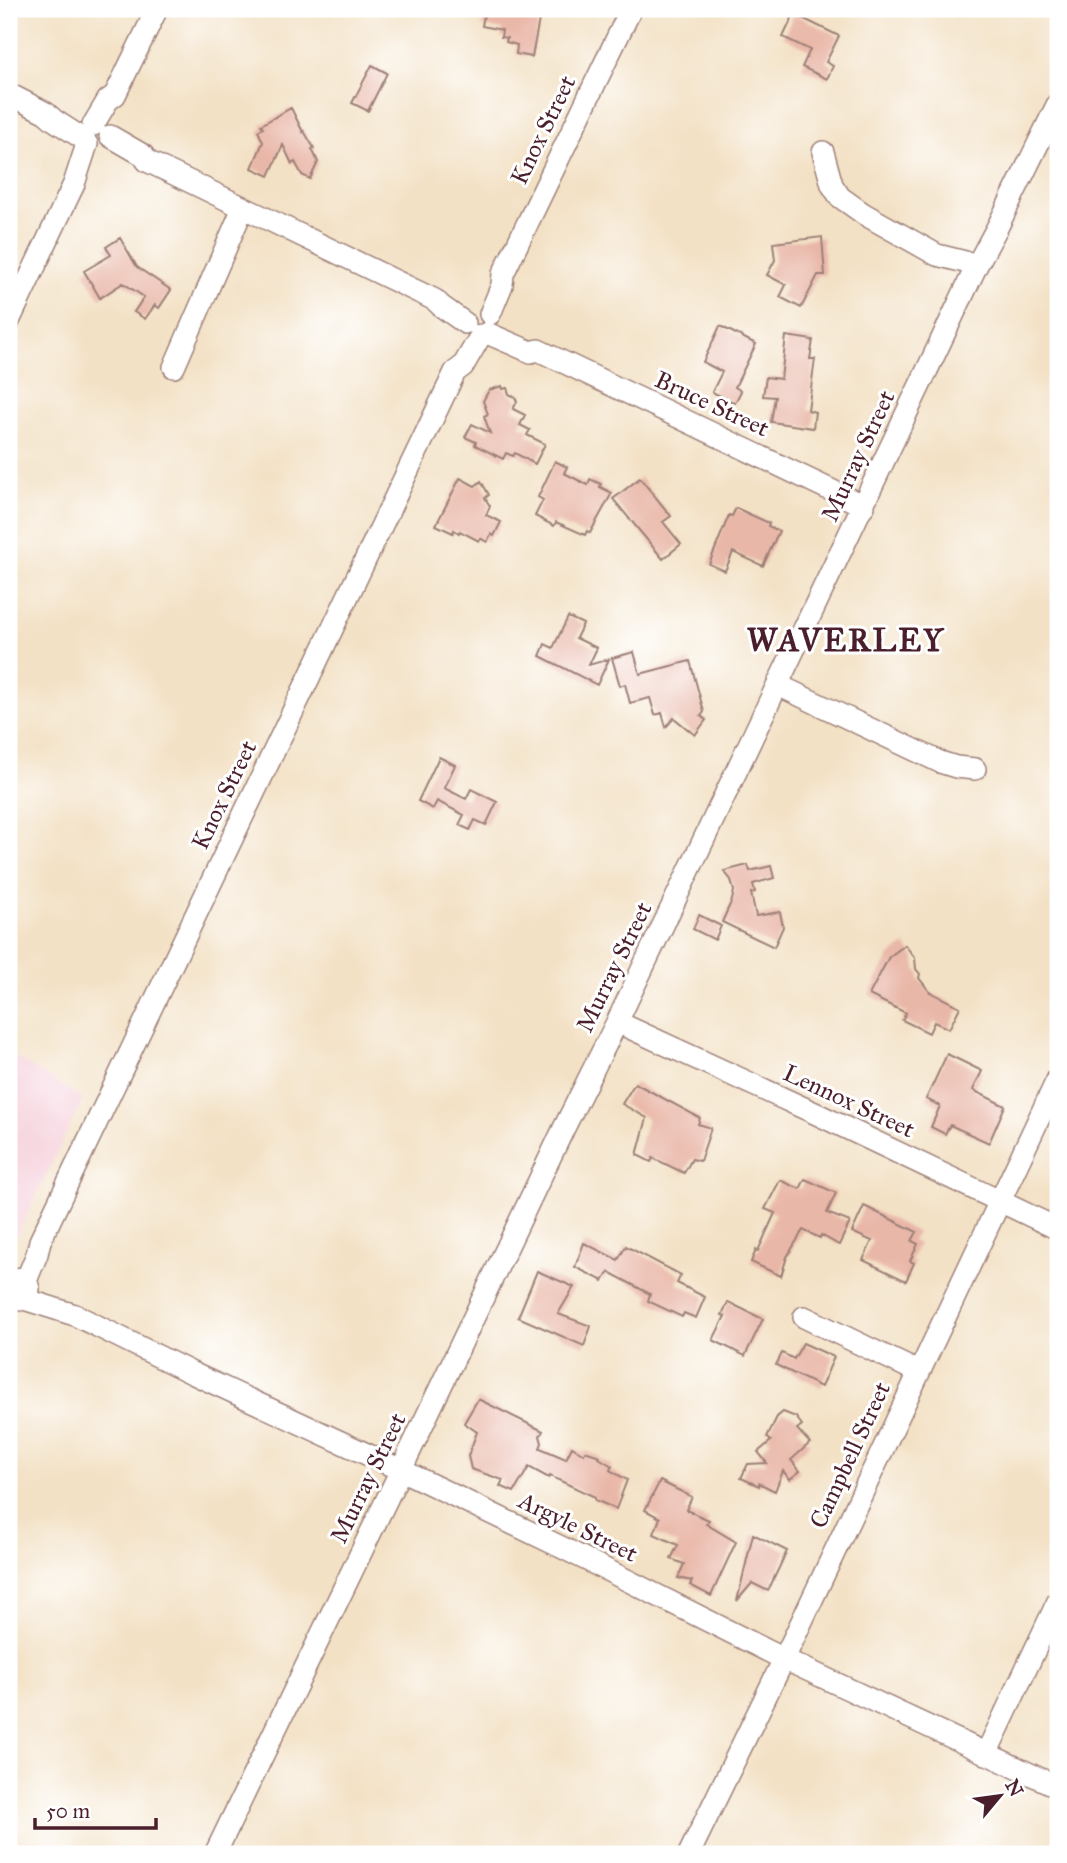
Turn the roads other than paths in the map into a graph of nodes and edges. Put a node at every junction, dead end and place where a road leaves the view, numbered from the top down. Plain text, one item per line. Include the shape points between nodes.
1 (157, 9) edge
2 (631, 9) edge
3 (9, 94) edge
4 (1058, 103) edge
5 (96, 138) junction
6 (823, 152) dead end
7 (243, 208) junction
8 (977, 265) junction
9 (9, 321) edge
10 (479, 321) junction
11 (174, 367) dead end
12 (864, 506) junction
13 (778, 685) junction
14 (975, 769) dead end
15 (617, 1022) junction
16 (1058, 1078) edge
17 (1000, 1202) junction
18 (1058, 1229) edge
19 (18, 1292) edge
20 (804, 1318) dead end
21 (918, 1372) junction
22 (401, 1470) junction
23 (1058, 1601) edge
24 (784, 1659) junction
25 (986, 1754) junction
26 (1058, 1787) edge
27 (215, 1854) edge
28 (689, 1854) edge

1 - 5 street via 115,95 117,103
2 - 10 street, Knox Street via 503,274 502,285
3 - 5 street, Bruce Street
4 - 8 street, Murray Street
5 - 7 street, Bruce Street
5 - 9 street
6 - 8 street via 840,197 937,255
7 - 10 street, Bruce Street via 435,300 444,299
7 - 11 street
8 - 12 street, Murray Street
10 - 12 street, Bruce Street via 531,352 538,350
10 - 19 street, Knox Street via 463,366 455,372
12 - 13 street, Murray Street
13 - 14 street via 940,762
13 - 15 street, Murray Street
15 - 17 street, Lennox Street
15 - 22 street, Murray Street
16 - 17 street, Campbell Street
17 - 18 street, Lennox Street
17 - 21 street, Campbell Street
19 - 22 street, Argyle Street
20 - 21 street
21 - 24 street, Campbell Street
22 - 24 street, Argyle Street
22 - 27 street, Murray Street
23 - 25 street
24 - 25 street, Argyle Street
24 - 28 street, Campbell Street
25 - 26 street, Argyle Street

